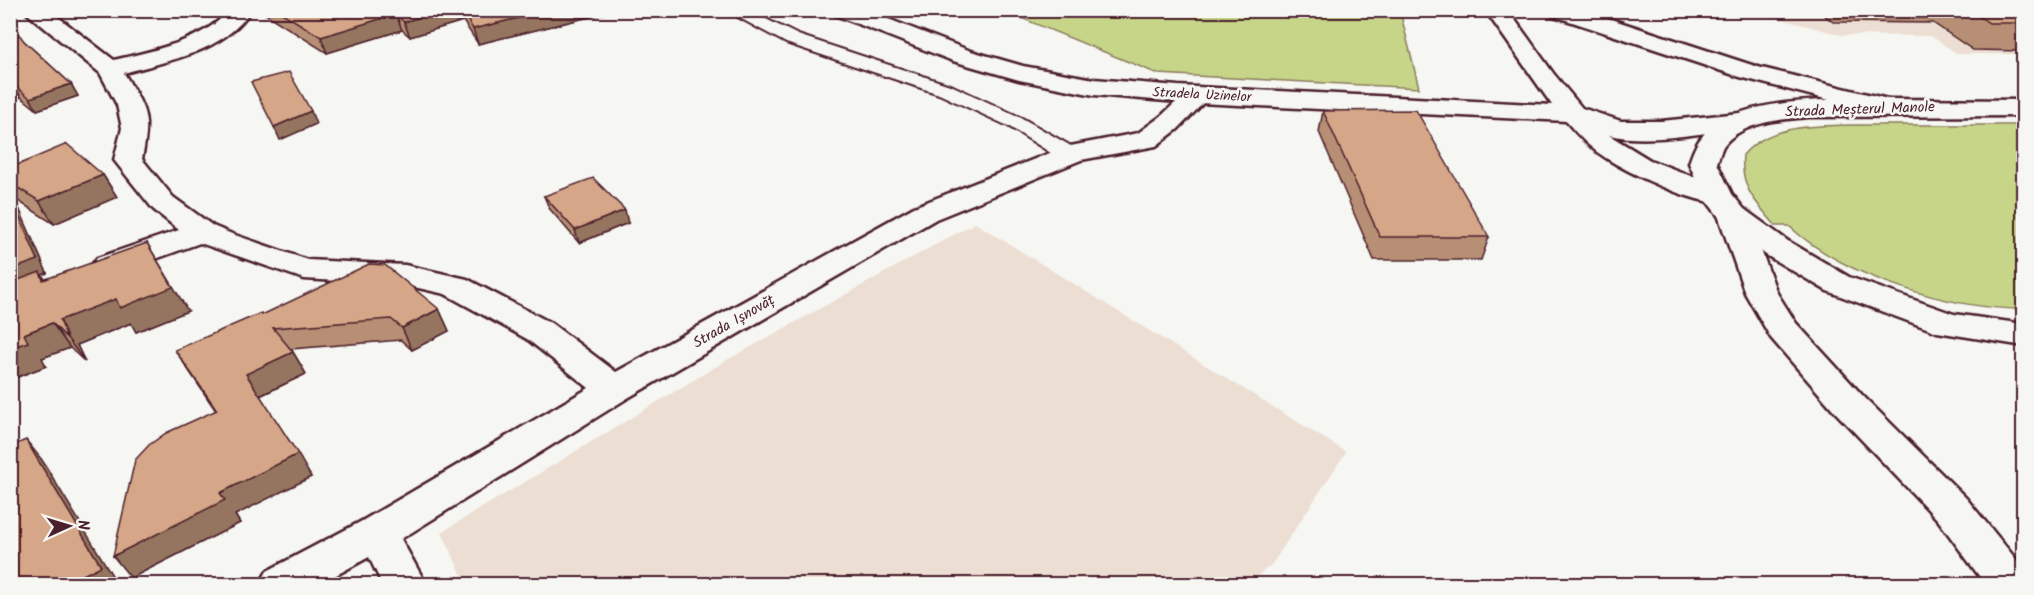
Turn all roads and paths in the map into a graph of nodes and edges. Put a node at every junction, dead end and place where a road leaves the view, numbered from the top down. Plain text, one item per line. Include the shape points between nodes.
1 (34, 10) edge
2 (240, 10) edge
3 (733, 10) edge
4 (843, 10) edge
5 (1496, 10) edge
6 (1559, 10) edge
7 (110, 69) junction
8 (1198, 95) junction
9 (1887, 107) junction
10 (2024, 108) edge
11 (1573, 114) junction
12 (1740, 121) junction
13 (1070, 155) junction
14 (1725, 205) junction
15 (202, 232) junction
16 (78, 276) edge
17 (2024, 335) edge
18 (613, 390) junction
19 (377, 533) junction
20 (282, 585) edge
21 (405, 585) edge
22 (2010, 585) edge

1 - 7 street
2 - 7 street via 237,19 190,46
3 - 13 lane via 792,39 968,99
4 - 8 street, Stradela Uzinelor via 962,56 1019,73 1094,87
5 - 11 street
6 - 9 street via 1749,72
7 - 15 street via 130,105 135,128 128,160 163,203
8 - 11 street, Stradela Uzinelor
8 - 13 street, Strada Ișnovăț via 1146,140
9 - 10 street, Strada Meșterul Manole
9 - 12 street, Strada Meșterul Manole via 1775,112
11 - 12 street, Stradela Uzinelor via 1619,129
11 - 14 street via 1599,141 1630,160
12 - 14 street, Strada Meșterul Manole via 1712,141 1703,163
13 - 18 street, Strada Ișnovăț via 925,213
14 - 17 street, Strada Meșterul Manole via 1777,248 1838,285 1949,324
14 - 22 street via 1761,293 1783,330 1952,509
15 - 16 street
15 - 18 street via 304,269 405,275 455,286 539,331
18 - 19 street, Strada Ișnovăț
19 - 20 street, Strada Ișnovăț
19 - 21 street

